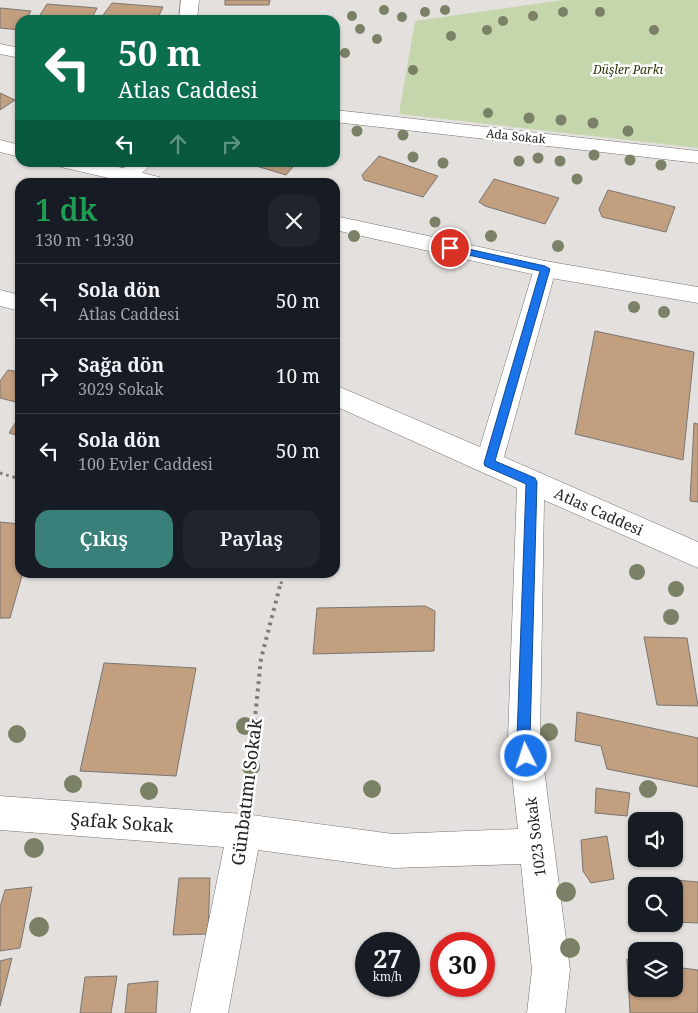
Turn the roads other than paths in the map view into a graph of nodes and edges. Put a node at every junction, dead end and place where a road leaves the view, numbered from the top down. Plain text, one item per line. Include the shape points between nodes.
1 (190, 0) edge
2 (188, 15) edge
3 (0, 49) edge
4 (15, 52) edge
5 (340, 117) edge
6 (0, 146) edge
7 (15, 150) edge
8 (698, 156) edge
9 (88, 167) edge
10 (137, 167) edge
11 (125, 176) junction
12 (134, 178) edge
13 (340, 224) edge
14 (545, 269) junction
15 (698, 295) edge
16 (0, 298) edge
17 (15, 302) edge
18 (340, 397) edge
19 (489, 463) junction
20 (531, 482) junction
21 (698, 555) edge
22 (0, 813) edge
23 (244, 832) junction
24 (536, 846) junction
25 (209, 1013) edge
26 (546, 1013) edge

1 - 2 street
3 - 4 street
5 - 8 street, Ada Sokak
6 - 7 street
9 - 11 street
10 - 11 street
11 - 12 street
13 - 14 street
14 - 15 street
14 - 19 street
16 - 17 street
18 - 19 street, Atlas Caddesi
19 - 20 street, Atlas Caddesi
20 - 21 street, Atlas Caddesi
20 - 24 street, 1023 Sokak via 524,738
22 - 23 street, Şafak Sokak
23 - 24 street, Şafak Sokak via 393,852
23 - 25 street, Günbatımı Sokak
24 - 26 street, 1023 Sokak via 551,970

